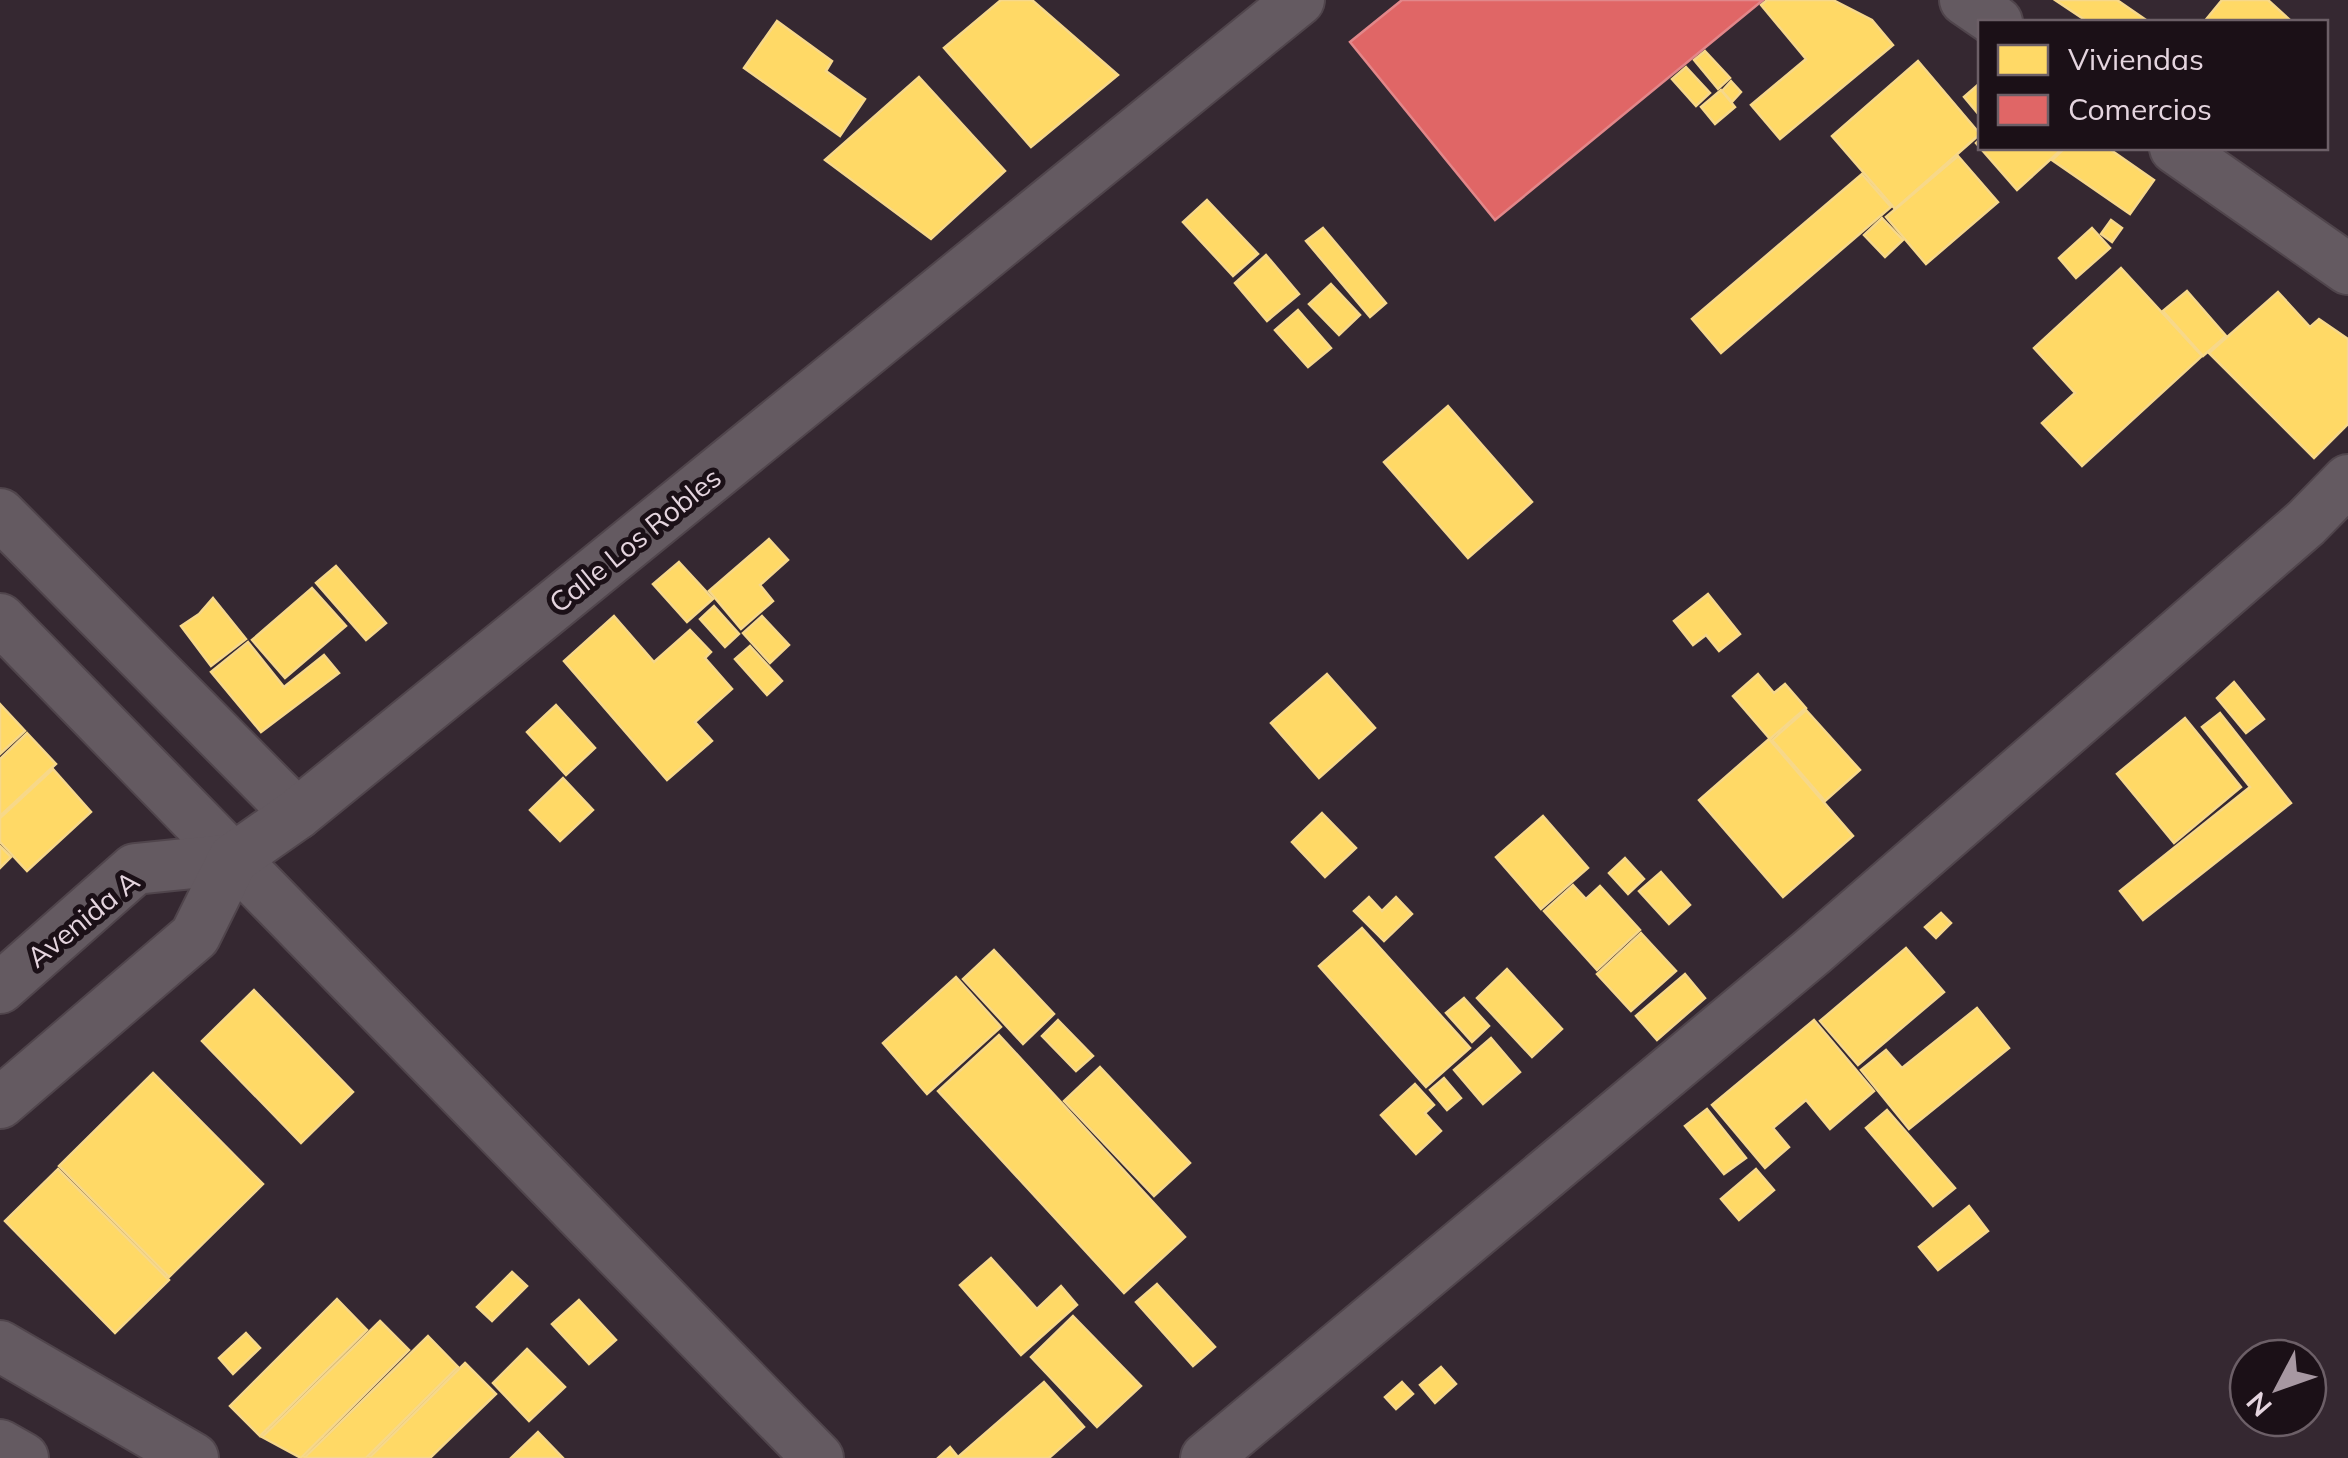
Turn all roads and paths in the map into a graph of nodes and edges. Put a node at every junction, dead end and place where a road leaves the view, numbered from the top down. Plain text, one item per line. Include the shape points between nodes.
1 (1299, 0) edge
2 (1965, 0) edge
3 (1994, 20) edge
4 (2178, 150) edge
5 (2348, 269) edge
6 (2348, 480) edge
7 (0, 514) edge
8 (0, 619) edge
9 (297, 814) junction
10 (233, 859) junction
11 (0, 988) edge
12 (0, 1102) edge
13 (0, 1346) edge
14 (0, 1444) edge
15 (23, 1458) edge
16 (193, 1458) edge
17 (818, 1458) edge
18 (1206, 1458) edge

1 - 9 street, Calle Los Robles
2 - 3 street
4 - 5 street
6 - 18 street via 1812,952
7 - 9 street
8 - 10 street
9 - 10 street, Calle Los Robles
10 - 11 street, Avenida A via 136,868
10 - 12 street, Calle Los Robles via 195,936
10 - 17 street
13 - 16 street
14 - 15 street

